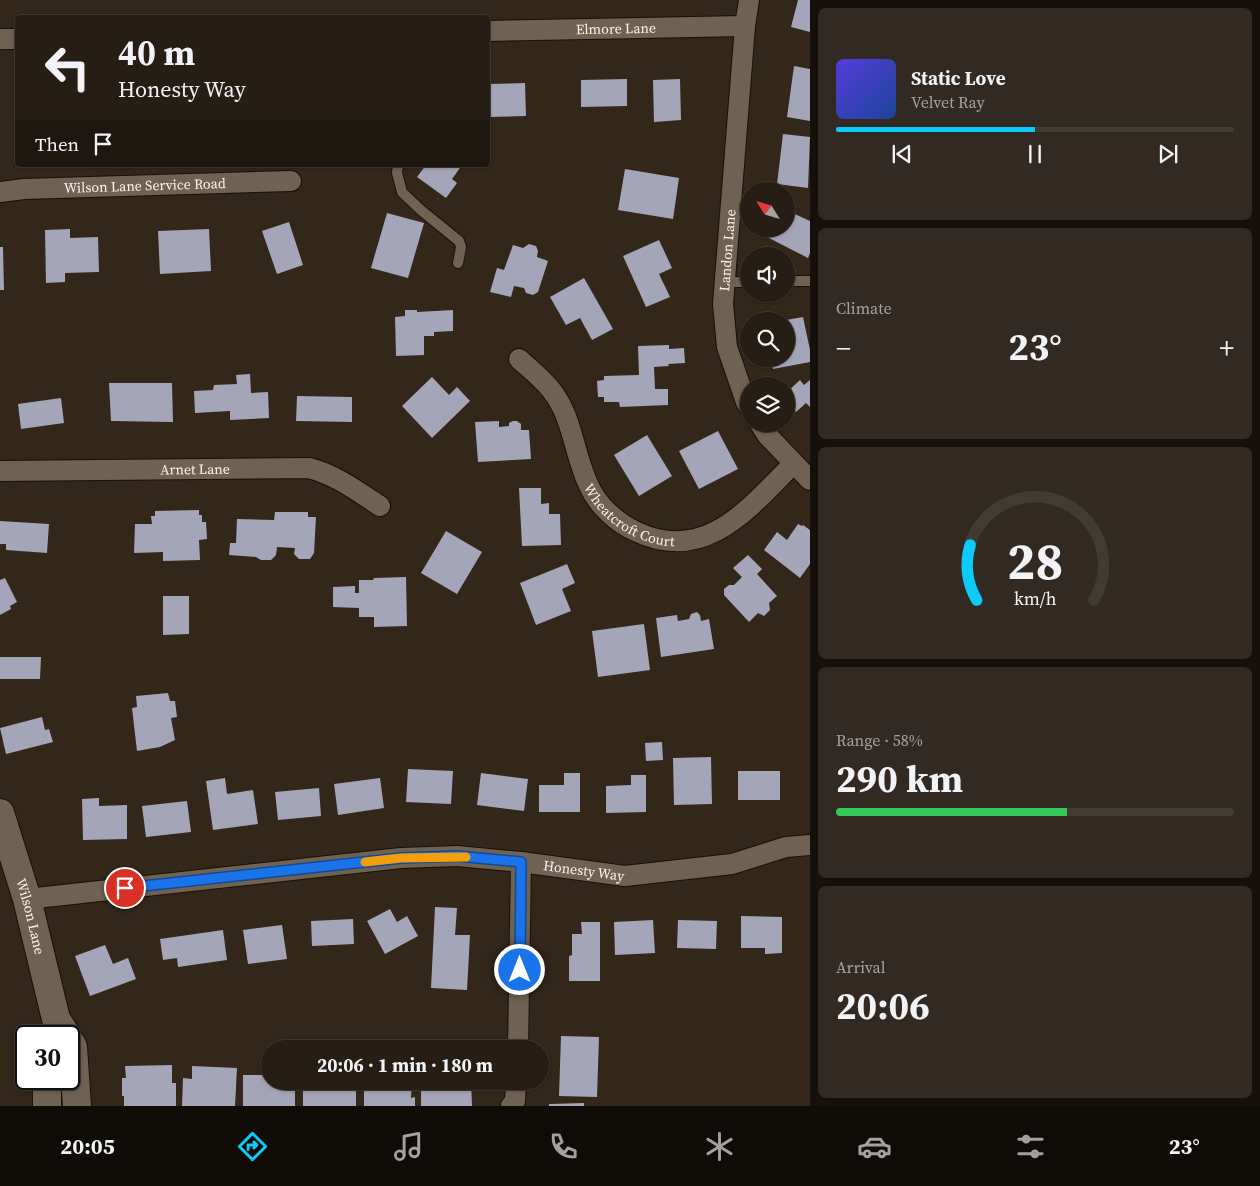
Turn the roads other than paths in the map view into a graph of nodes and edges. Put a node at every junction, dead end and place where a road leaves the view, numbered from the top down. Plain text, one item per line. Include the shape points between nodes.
1 (750, 0) edge
2 (744, 26) junction
3 (490, 31) edge
4 (15, 39) edge
5 (0, 40) edge
6 (398, 167) edge
7 (291, 181) dead end
8 (0, 192) edge
9 (458, 263) dead end
10 (795, 281) edge
11 (810, 281) edge
12 (725, 282) junction
13 (740, 282) edge
14 (519, 359) dead end
15 (740, 385) edge
16 (765, 432) edge
17 (793, 464) junction
18 (0, 471) edge
19 (810, 480) edge
20 (380, 506) dead end
21 (0, 813) edge
22 (810, 844) edge
23 (521, 862) junction
24 (26, 899) junction
25 (59, 1025) edge
26 (518, 1040) edge
27 (46, 1090) edge
28 (76, 1090) edge
29 (516, 1090) edge
30 (47, 1106) edge
31 (77, 1106) edge
32 (511, 1106) edge

1 - 2 street, Landon Lane
2 - 3 street, Elmore Lane
2 - 12 street, Landon Lane
4 - 5 street
6 - 9 lane via 402,192 459,241
7 - 8 street, Wilson Lane Service Road
10 - 11 lane
12 - 13 lane
12 - 15 street, Landon Lane via 723,304 727,347
14 - 17 street, Wheatcroft Court via 552,390 565,414 588,486 599,502 630,529 646,536 679,542 718,531 742,515
16 - 17 street
17 - 19 street
18 - 20 street, Arnet Lane via 309,468 339,480
21 - 24 main road, Wilson Lane
22 - 23 street, Honesty Way via 786,847 732,864 625,876
23 - 24 street, Honesty Way via 457,856 401,858
23 - 26 street
24 - 25 main road, Wilson Lane
27 - 30 main road
28 - 31 main road, Wilson Lane
29 - 32 street

